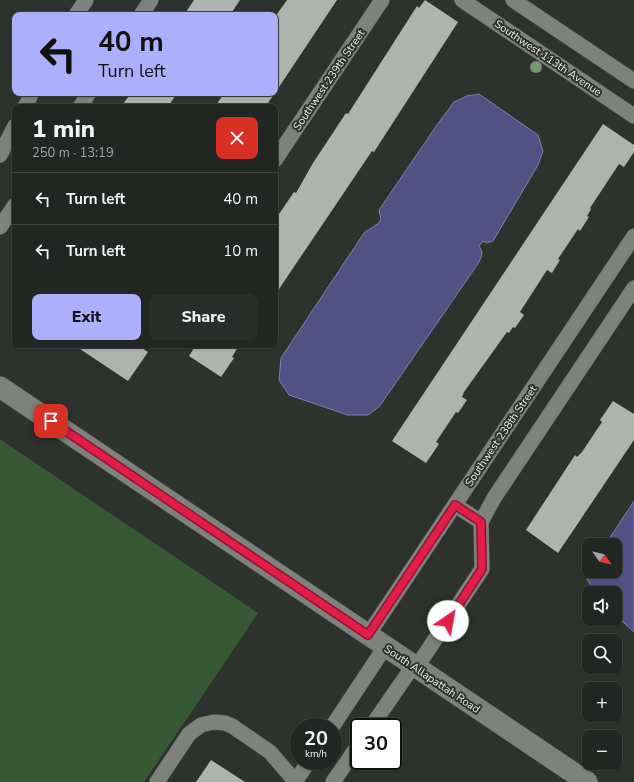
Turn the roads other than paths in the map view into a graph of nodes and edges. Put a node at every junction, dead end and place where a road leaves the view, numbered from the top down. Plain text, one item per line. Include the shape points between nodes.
1 (86, 0) edge
2 (151, 0) edge
3 (382, 0) edge
4 (462, 0) edge
5 (512, 0) edge
6 (78, 12) edge
7 (143, 12) edge
8 (634, 81) edge
9 (634, 116) edge
10 (12, 132) edge
11 (0, 155) edge
12 (278, 156) edge
13 (10, 212) edge
14 (0, 227) edge
15 (634, 236) edge
16 (634, 288) edge
17 (0, 387) edge
18 (455, 505) junction
19 (481, 522) junction
20 (368, 635) junction
21 (385, 647) junction
22 (414, 667) junction
23 (338, 718) edge
24 (377, 718) edge
25 (350, 757) edge
26 (303, 770) edge
27 (157, 782) edge
28 (295, 782) edge
29 (333, 782) edge
30 (587, 782) edge

1 - 6 street
2 - 7 street
3 - 12 street, Southwest 239th Street
4 - 9 street, Southwest 113th Avenue
5 - 8 street
10 - 11 street
13 - 14 street
15 - 18 street, Southwest 238th Street
16 - 19 street via 494,498
17 - 20 main road, South Allapattah Road
18 - 19 street
18 - 20 street, Southwest 238th Street
19 - 22 street via 482,569
20 - 21 main road, South Allapattah Road
21 - 22 main road, South Allapattah Road
21 - 23 street
22 - 24 street
22 - 30 main road, South Allapattah Road
25 - 29 street
26 - 28 street
27 - 28 street via 189,734 200,725 216,722 232,726 270,752

